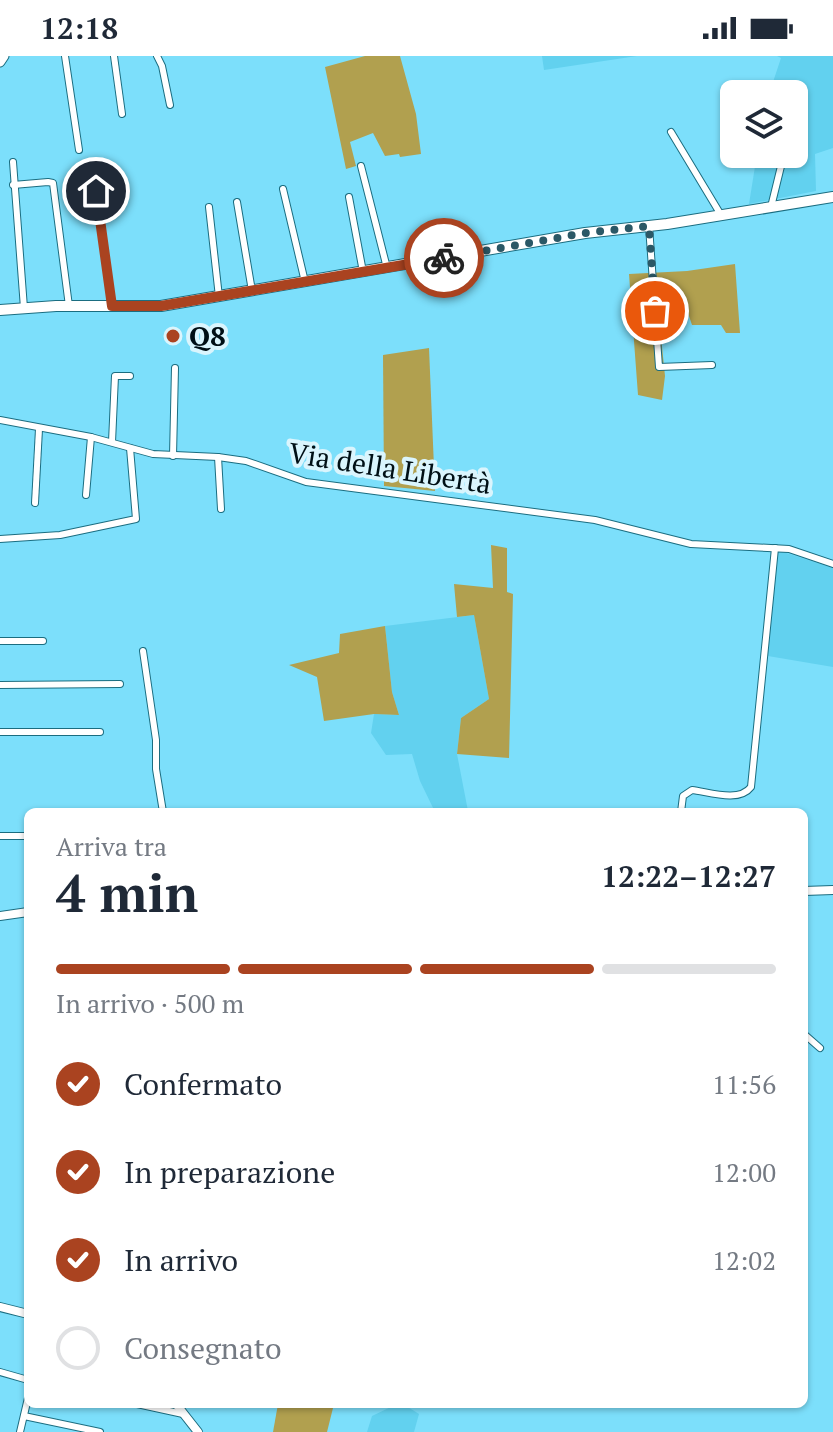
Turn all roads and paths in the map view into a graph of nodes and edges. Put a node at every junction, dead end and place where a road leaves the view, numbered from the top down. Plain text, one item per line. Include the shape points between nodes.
1 (4, 56) edge
2 (65, 56) edge
3 (114, 56) edge
4 (157, 56) edge
5 (0, 62) edge
6 (170, 105) dead end
7 (122, 114) dead end
8 (671, 132) dead end
9 (79, 150) dead end
10 (13, 162) dead end
11 (361, 166) dead end
12 (781, 168) edge
13 (13, 185) junction
14 (283, 189) dead end
15 (96, 191) dead end
16 (349, 197) dead end
17 (833, 197) edge
18 (237, 202) dead end
19 (209, 207) dead end
20 (771, 207) junction
21 (721, 215) junction
22 (649, 226) junction
23 (387, 268) junction
24 (363, 272) junction
25 (305, 282) junction
26 (252, 291) junction
27 (219, 297) junction
28 (69, 306) junction
29 (112, 306) junction
30 (24, 308) junction
31 (0, 310) edge
32 (712, 365) dead end
33 (175, 368) dead end
34 (130, 376) dead end
35 (0, 420) edge
36 (39, 429) junction
37 (91, 437) junction
38 (112, 442) junction
39 (130, 448) junction
40 (173, 456) junction
41 (218, 457) junction
42 (86, 495) dead end
43 (35, 503) dead end
44 (221, 509) dead end
45 (0, 539) edge
46 (775, 548) junction
47 (833, 564) edge
48 (0, 641) edge
49 (43, 641) dead end
50 (143, 651) dead end
51 (120, 684) dead end
52 (0, 685) edge
53 (0, 732) edge
54 (100, 732) dead end
55 (162, 808) edge
56 (682, 808) edge
57 (0, 836) edge
58 (24, 836) edge
59 (833, 890) edge
60 (808, 891) edge
61 (24, 913) edge
62 (0, 916) edge
63 (808, 1038) edge
64 (820, 1048) dead end
65 (0, 1307) edge
66 (24, 1313) edge
67 (0, 1372) edge
68 (24, 1379) edge
69 (26, 1408) edge
70 (155, 1408) edge
71 (179, 1408) edge
72 (183, 1414) junction
73 (24, 1416) junction
74 (20, 1432) edge
75 (100, 1432) edge
76 (198, 1432) edge

1 - 5 main road
2 - 9 street
3 - 7 street
4 - 6 street
8 - 21 street
10 - 13 street
11 - 23 street
12 - 20 street
13 - 28 street via 53,183
13 - 30 street
14 - 25 street
15 - 29 street
16 - 24 street
17 - 20 main road
18 - 26 street
19 - 27 street
20 - 21 main road
21 - 22 main road
22 - 23 main road
22 - 32 street via 659,367
23 - 24 main road
24 - 25 main road
25 - 26 main road
26 - 27 main road
27 - 29 main road via 161,306
28 - 29 main road
28 - 30 main road
30 - 31 main road
33 - 40 street
34 - 38 street via 115,376
35 - 36 street, Via della Libertà
36 - 37 street, Via della Libertà
36 - 43 street
37 - 38 street, Via della Libertà
37 - 42 street
38 - 39 street, Via della Libertà
39 - 40 street, Via della Libertà
39 - 45 street via 136,519 60,535
40 - 41 street, Via della Libertà
41 - 44 street
41 - 46 street, Via della Libertà via 306,482 595,520 691,544
46 - 47 street, Via della Libertà
46 - 56 street via 751,787 737,796 692,790 683,796
48 - 49 street
50 - 55 street
51 - 52 street
53 - 54 street
57 - 58 street
59 - 60 street
61 - 62 street
63 - 64 street
65 - 66 street
67 - 68 street
69 - 73 street
70 - 72 street
71 - 72 street
72 - 76 street
73 - 74 street
73 - 75 street

